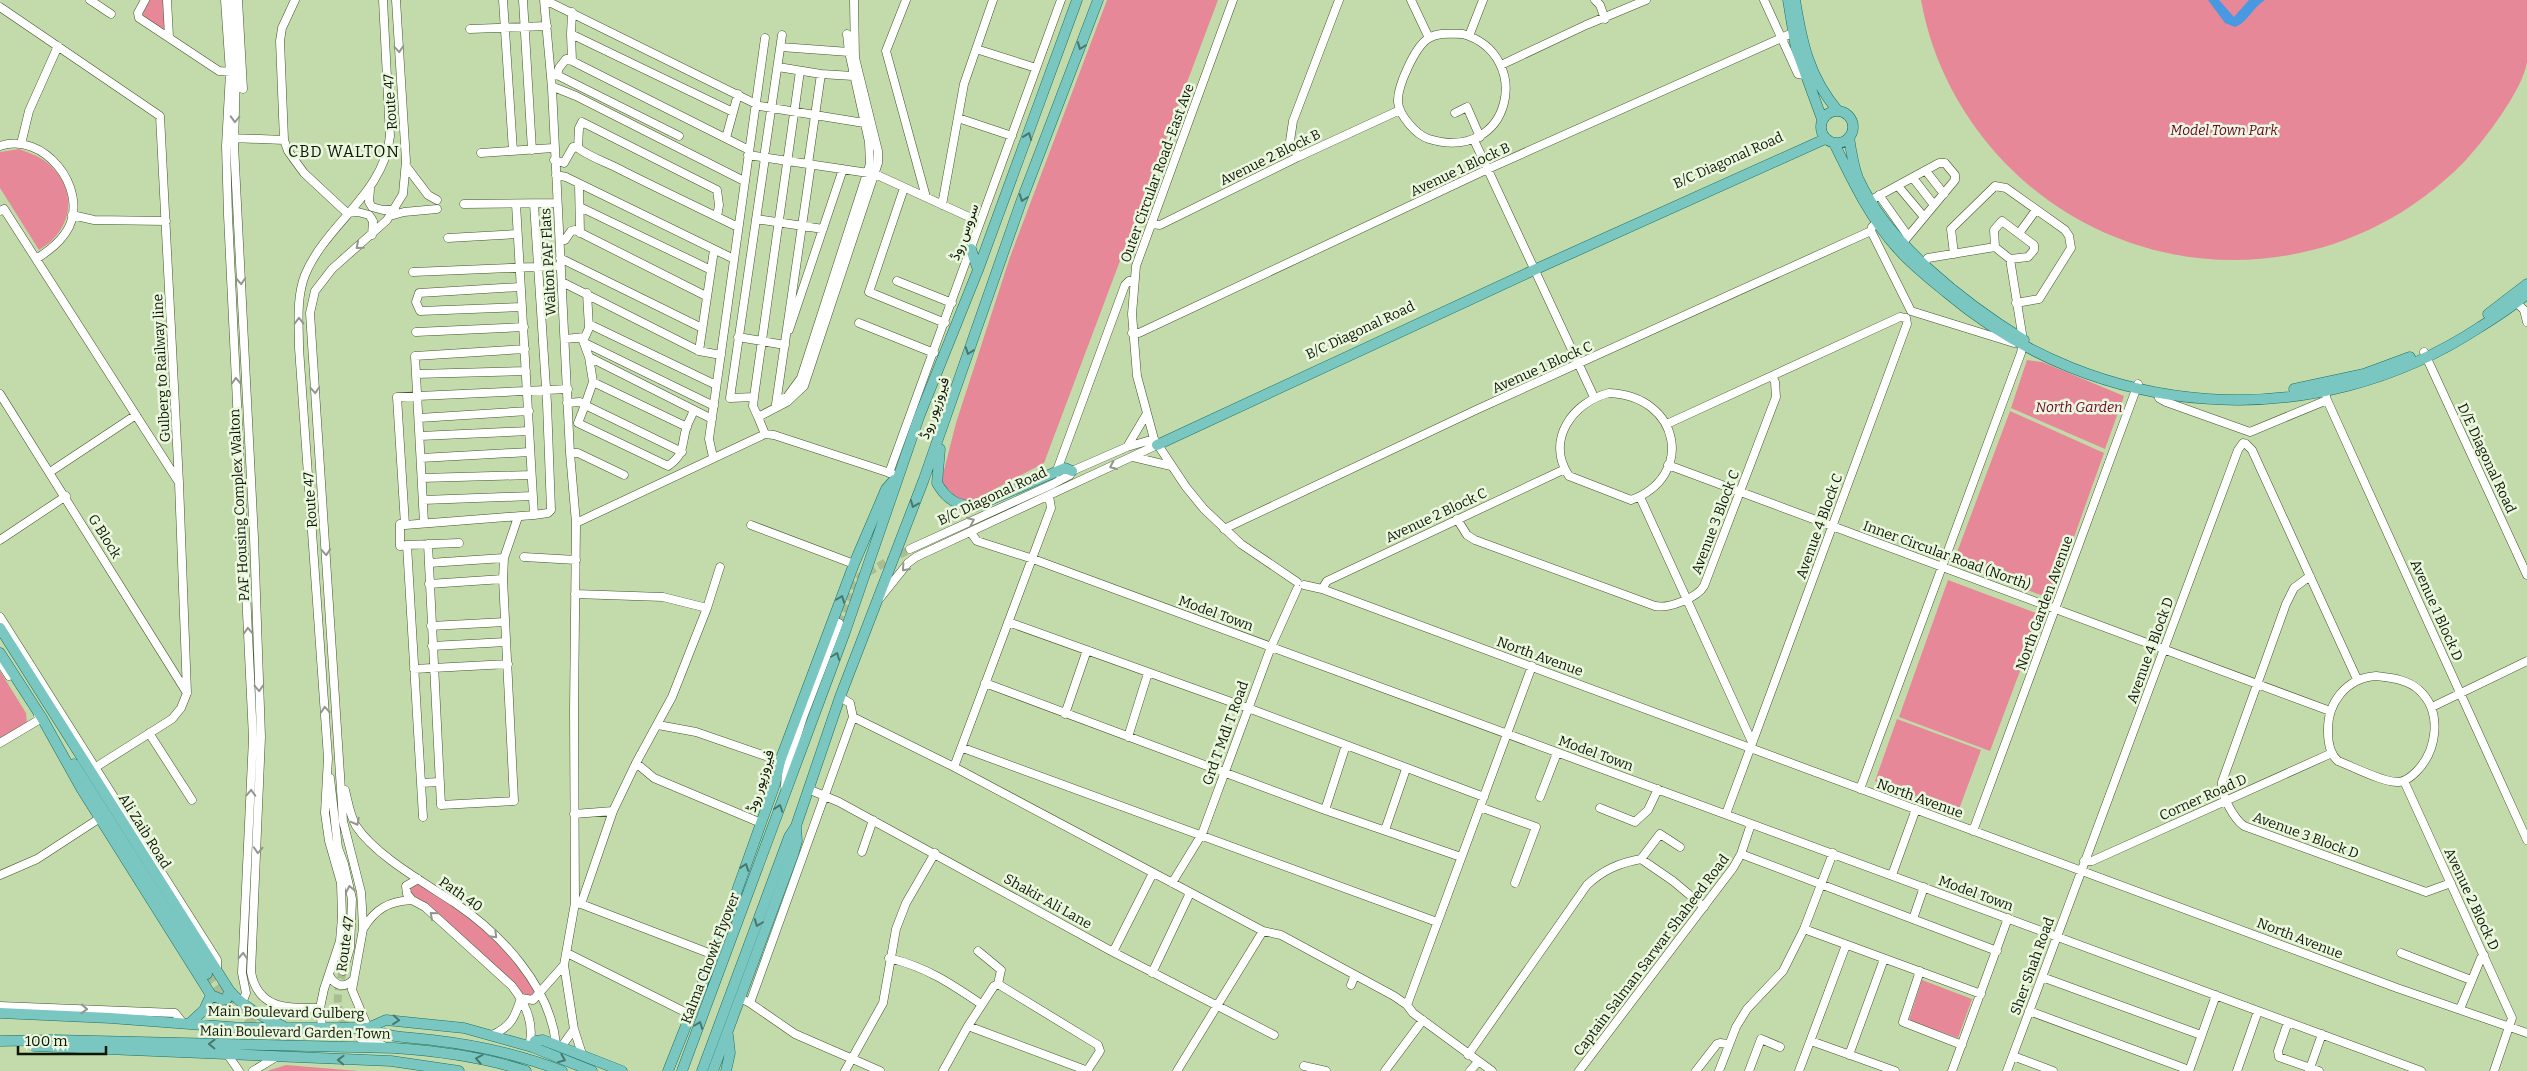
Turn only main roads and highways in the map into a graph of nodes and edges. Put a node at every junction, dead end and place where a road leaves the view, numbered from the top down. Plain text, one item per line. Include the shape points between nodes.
1 (1077, 0) edge
2 (1098, 0) edge
3 (1788, 0) edge
4 (1796, 0) edge
5 (1796, 31) junction
6 (1838, 111) junction
7 (1822, 119) junction
8 (1849, 137) junction
9 (1827, 138) junction
10 (1903, 243) junction
11 (971, 249) road end
12 (978, 270) junction
13 (2527, 284) edge
14 (2527, 294) edge
15 (2520, 305) edge
16 (2138, 387) junction
17 (2325, 392) junction
18 (944, 421) junction
19 (1155, 442) road end
20 (1072, 471) road end
21 (894, 474) junction
22 (0, 628) edge
23 (0, 653) edge
24 (42, 718) junction
25 (796, 826) junction
26 (764, 854) joint
27 (212, 972) junction
28 (229, 990) junction
29 (211, 995) junction
30 (0, 1013) edge
31 (186, 1023) junction
32 (286, 1028) junction
33 (368, 1028) junction
34 (728, 1034) junction
35 (291, 1039) tunnel mouth
36 (0, 1042) edge
37 (679, 1044) junction
38 (350, 1046) junction
39 (531, 1046) junction
40 (587, 1070) edge
41 (459, 1071) edge
42 (526, 1071) edge
43 (562, 1071) edge
44 (622, 1071) edge
45 (664, 1071) edge
46 (671, 1071) edge
47 (682, 1071) edge
48 (702, 1071) edge
49 (713, 1071) edge
50 (726, 1071) edge

12 -> 1 main road, فیروزپور روڈ
2 -> 18 main road, فیروزپور روڈ via 1021,202
3 - 5 main road
4 - 5 main road
5 - 6 main road via 1816,81
5 - 7 main road via 1805,75
6 - 7 main road via 1829,112
6 - 8 main road via 1847,114 1852,122 1853,130
7 - 9 main road
8 - 9 main road via 1842,142
8 - 10 main road via 1859,180 1875,197
9 - 10 main road via 1874,227
9 - 19 main road, B/C Diagonal Road via 1533,267
10 - 16 main road via 1921,266 1984,323 2075,371
11 - 12 main road
12 - 21 main road, فیروزپور روڈ
13 - 15 main road
14 - 15 main road
15 - 17 main road via 2462,339 2367,381
16 - 17 main road via 2219,393
16 - 17 main road via 2158,394 2218,399
18 - 20 main road via 937,483 954,503 964,507 976,506 1065,468
18 -> 25 main road, فیروزپور روڈ via 840,697
26 -> 21 main road, فیروزپور روڈ via 845,632
37 -> 21 main road, فیروزپور روڈ via 854,564
22 - 27 main road, Ali Zaib Road
23 - 24 main road
24 - 27 main road
24 - 29 main road via 100,818
25 - 34 main road, فیروزپور روڈ via 797,841 793,855
25 -> 48 main road, فیروزپور روڈ via 789,837
47 -> 26 main road, Kalma Chowk Flyover
27 - 28 main road, Ali Zaib Road
28 - 29 main road via 223,1000
28 - 32 main road, Ali Zaib Road via 242,1003
29 - 31 main road via 204,1010
30 - 31 main road, Main Boulevard Gulberg
31 - 32 main road, Main Boulevard Gulberg
32 - 33 main road, Main Boulevard Gulberg
33 -> 39 main road, Main Boulevard Gulberg via 386,1020 435,1023
33 - 43 main road, Main Boulevard Garden Town via 383,1035 432,1040 533,1060
34 - 49 main road
34 - 50 main road, فیروزپور روڈ via 730,1053
35 - 38 main road
38 -> 36 main road, Main Boulevard Garden Town via 55,1040
41 -> 36 main road via 391,1061 52,1048
37 - 45 main road
37 - 46 main road
42 -> 38 main road, Main Boulevard Garden Town via 436,1051
39 -> 40 main road, Main Boulevard Gulberg
39 - 44 main road via 538,1040 559,1045

